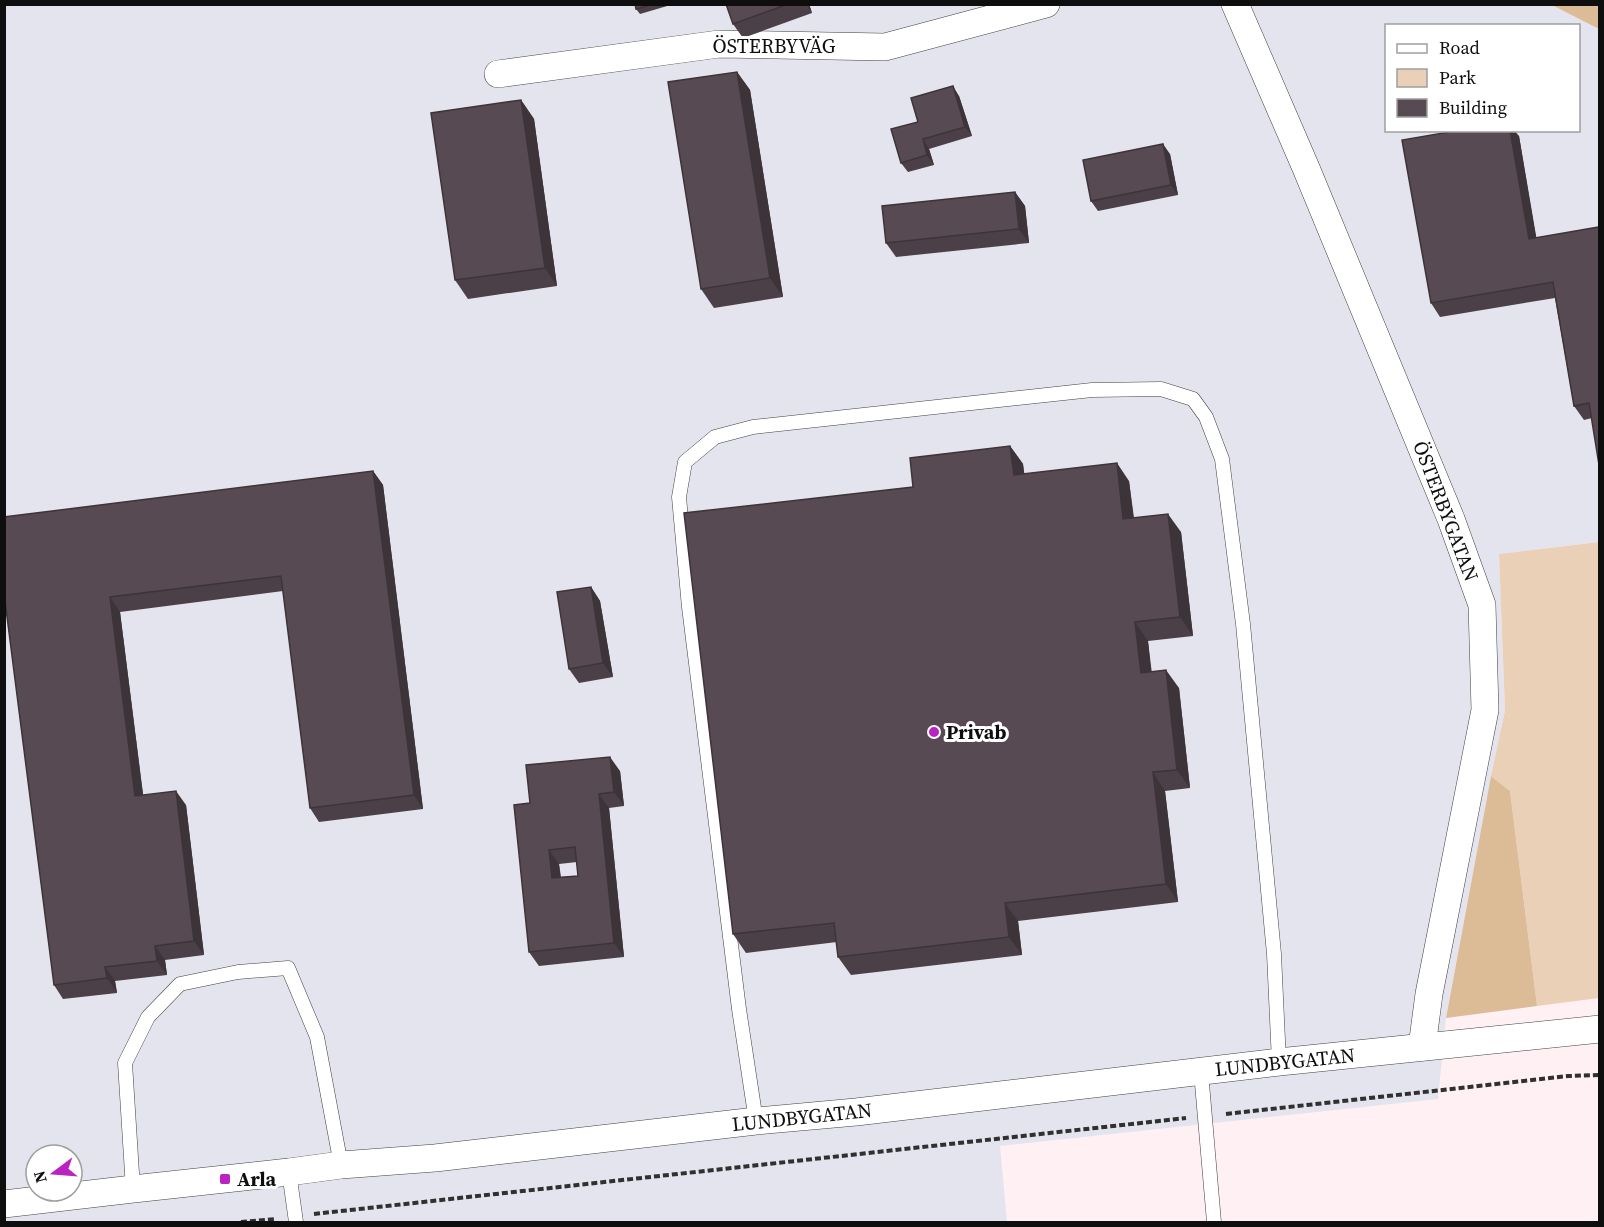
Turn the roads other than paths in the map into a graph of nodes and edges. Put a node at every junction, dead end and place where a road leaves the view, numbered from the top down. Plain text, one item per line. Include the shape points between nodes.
1 (1046, 4) edge
2 (1235, 4) edge
3 (498, 74) dead end
4 (1599, 1029) edge
5 (1422, 1047) junction
6 (1279, 1062) junction
7 (1201, 1072) junction
8 (756, 1122) junction
9 (341, 1165) junction
10 (289, 1172) junction
11 (133, 1189) junction
12 (4, 1204) edge
13 (296, 1220) edge
14 (1214, 1222) edge

1 - 3 street, ÖSTERBYVÄG via 885,47 719,44
2 - 5 street, ÖSTERBYGATAN via 1437,486 1482,605 1485,710
4 - 5 street, LUNDBYGATAN
5 - 6 street, LUNDBYGATAN
6 - 7 street, LUNDBYGATAN
6 - 8 lane via 1274,954 1244,636 1222,459 1206,417 1192,399 1161,389 1092,390 753,427 715,438 685,462 679,497 692,630
7 - 8 street, LUNDBYGATAN
7 - 14 lane
8 - 9 street, LUNDBYGATAN
9 - 10 street, LUNDBYGATAN
9 - 11 lane via 317,1037 288,968 238,972 180,984 148,1017 125,1063
10 - 11 street, LUNDBYGATAN
10 - 13 lane
11 - 12 street, LUNDBYGATAN

